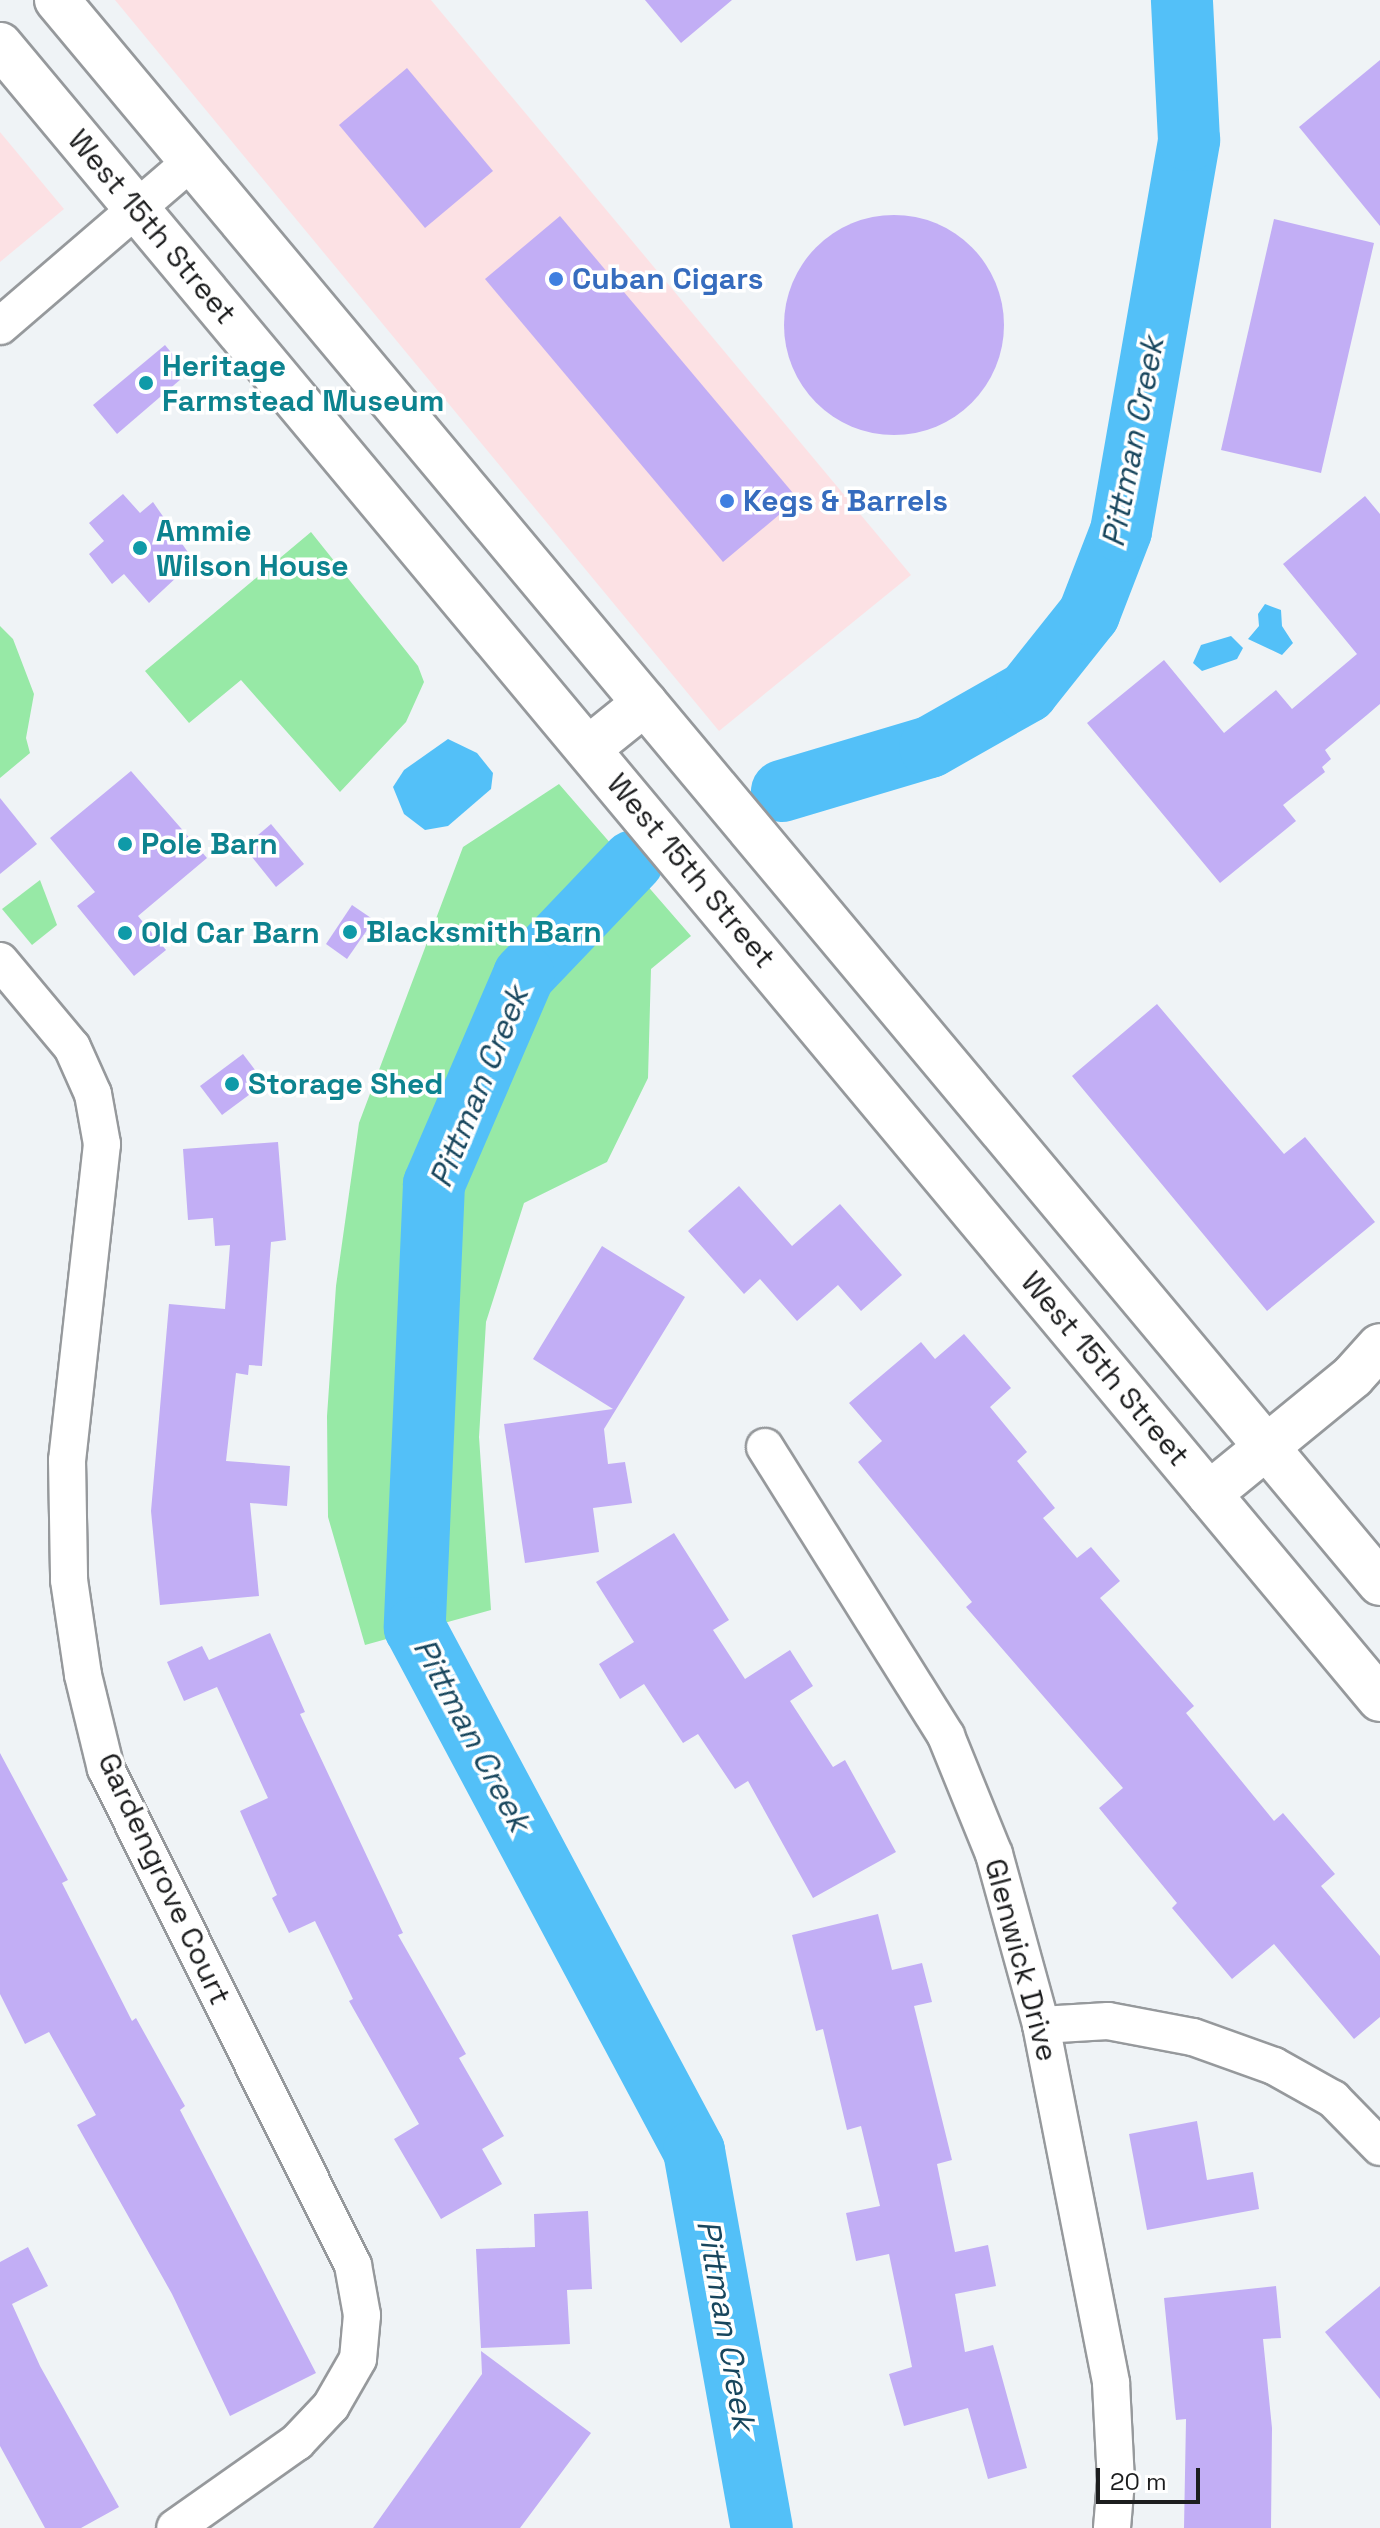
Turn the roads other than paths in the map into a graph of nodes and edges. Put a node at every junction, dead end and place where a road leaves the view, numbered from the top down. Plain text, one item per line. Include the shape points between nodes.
1 (57, 0) edge
2 (0, 45) edge
3 (192, 161) junction
4 (136, 207) junction
5 (0, 326) edge
6 (645, 703) junction
7 (588, 749) junction
8 (0, 961) edge
9 (1380, 1346) edge
10 (765, 1447) dead end
11 (1268, 1447) junction
12 (1209, 1494) junction
13 (1380, 1583) edge
14 (1380, 1699) edge
15 (1041, 2025) junction
16 (1380, 2147) edge
17 (175, 2528) edge
18 (1112, 2528) edge

1 - 3 main road
2 - 4 main road, West 15th Street
3 - 4 street
3 - 6 main road
4 - 5 street
4 - 7 main road, West 15th Street
6 - 7 main road
6 - 11 main road
7 - 12 main road, West 15th Street
8 - 17 street, Gardengrove Court via 72,1047 93,1094 102,1144 67,1460 69,1580 83,1675 106,1769 353,2265 362,2315 358,2359 331,2406 297,2442
9 - 11 main road via 1353,1376
10 - 15 street, Glenwick Drive via 946,1736 994,1854
11 - 12 main road
11 - 13 main road
12 - 14 main road, West 15th Street
15 - 16 street via 1108,2021 1193,2037 1274,2066 1333,2099
15 - 18 street, Glenwick Drive via 1111,2383 1116,2481

